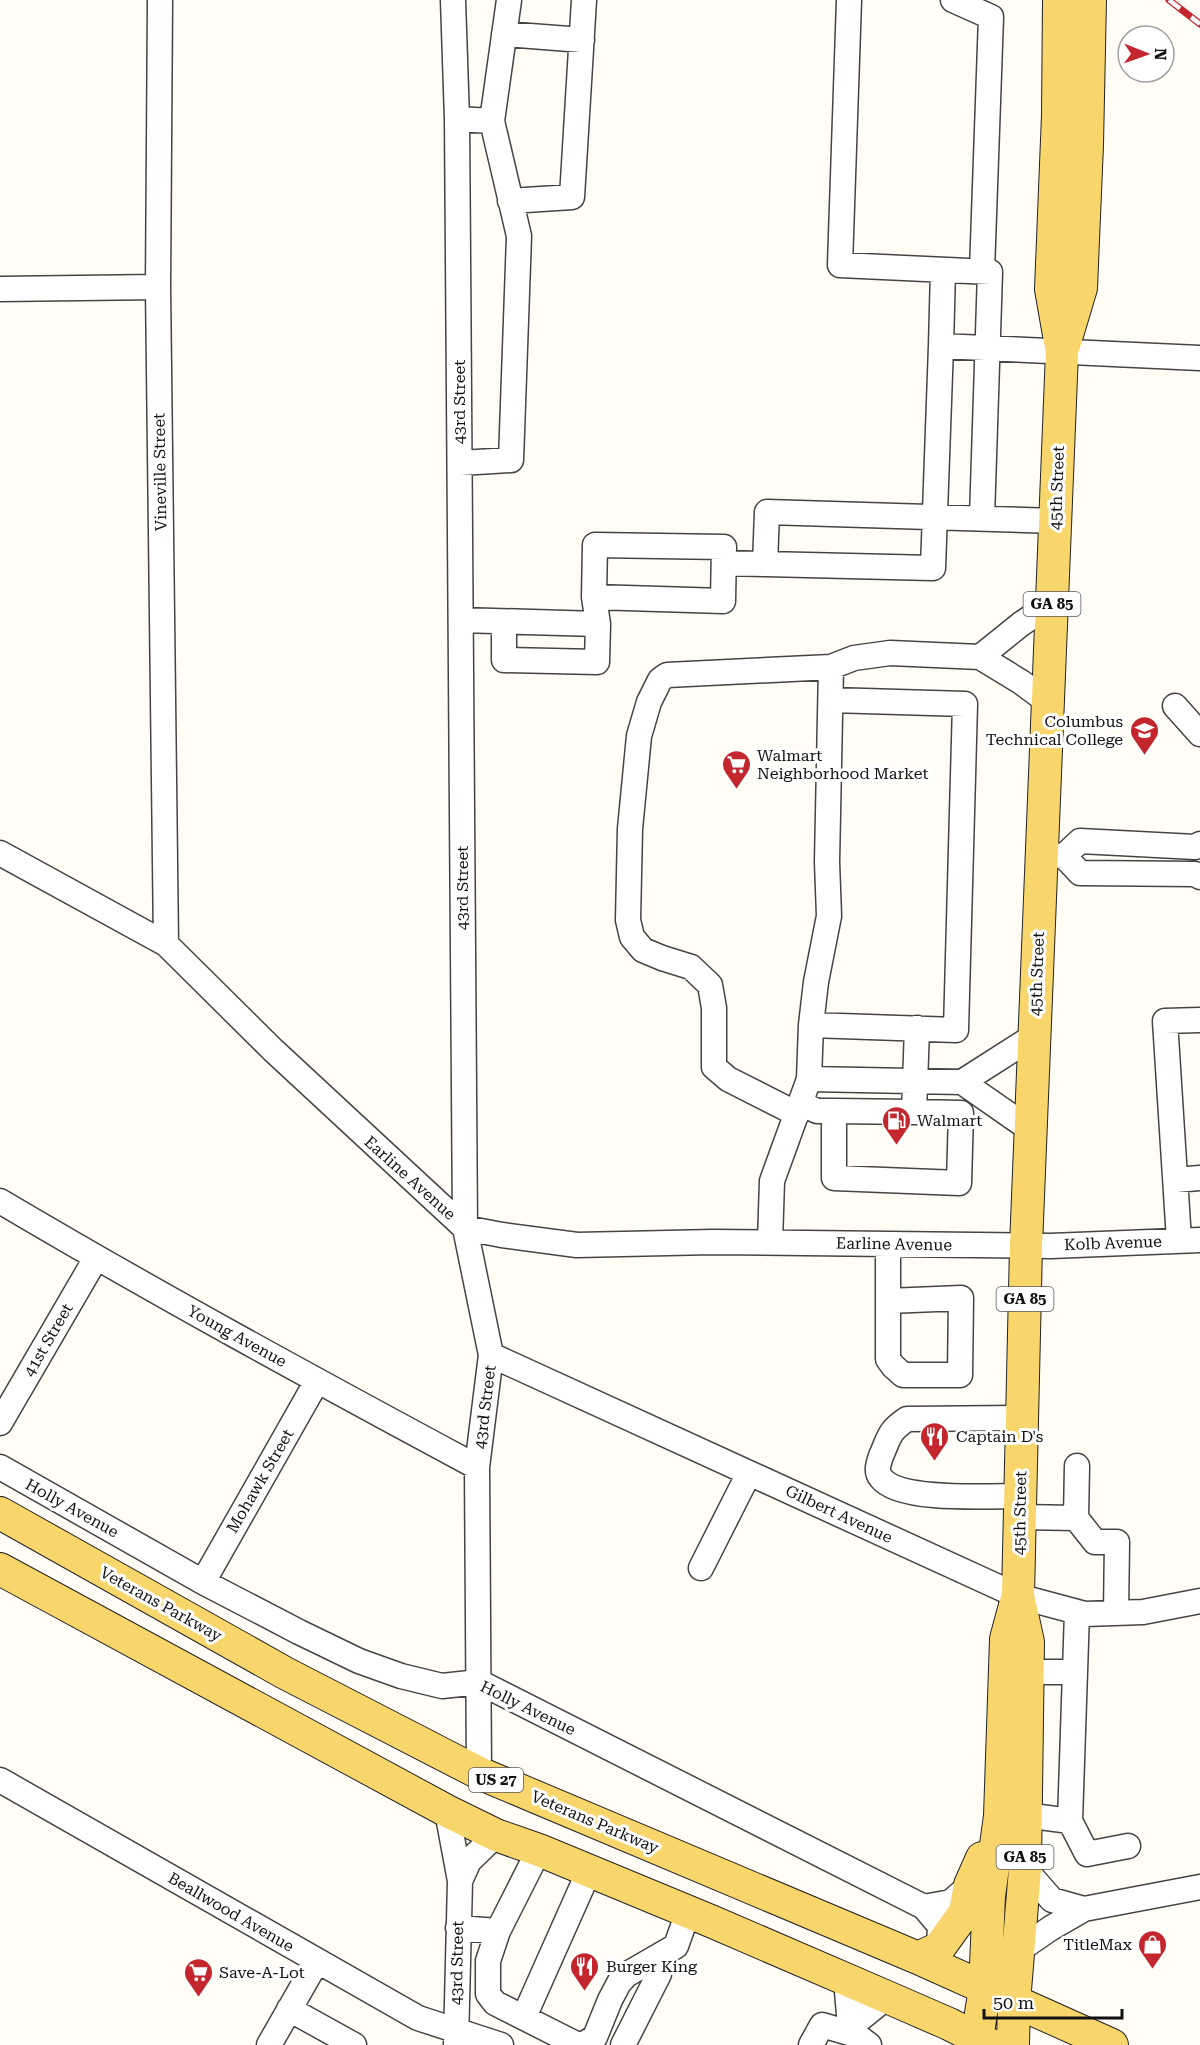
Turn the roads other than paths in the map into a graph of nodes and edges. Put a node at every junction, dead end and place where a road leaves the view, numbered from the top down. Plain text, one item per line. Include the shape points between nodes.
1 (160, 0) edge
2 (453, 0) edge
3 (509, 0) edge
4 (584, 0) edge
5 (849, 0) edge
6 (952, 0) edge
7 (1059, 0) edge
8 (1090, 0) edge
9 (504, 34) junction
10 (582, 39) junction
11 (458, 119) junction
12 (492, 121) junction
13 (510, 201) junction
14 (943, 270) junction
15 (982, 271) junction
16 (158, 287) junction
17 (0, 290) edge
18 (941, 346) junction
19 (988, 348) junction
20 (1062, 352) junction
21 (1200, 358) edge
22 (460, 463) junction
23 (934, 517) junction
24 (982, 518) junction
25 (1056, 520) junction
26 (724, 563) junction
27 (765, 564) junction
28 (594, 597) junction
29 (1052, 603) junction
30 (461, 620) junction
31 (504, 622) junction
32 (598, 624) junction
33 (980, 657) junction
34 (831, 667) junction
35 (831, 700) junction
36 (1048, 702) junction
37 (1175, 706) dead end
38 (1200, 734) edge
39 (1200, 844) edge
40 (0, 853) edge
41 (1053, 856) junction
42 (1200, 877) edge
43 (166, 944) junction
44 (1200, 1020) edge
45 (811, 1025) junction
46 (917, 1028) junction
47 (1034, 1036) junction
48 (809, 1079) junction
49 (915, 1082) junction
50 (962, 1082) junction
51 (798, 1108) junction
52 (834, 1111) junction
53 (914, 1112) junction
54 (1030, 1130) junction
55 (1200, 1178) edge
56 (1176, 1180) junction
57 (0, 1201) edge
58 (465, 1228) junction
59 (1190, 1240) edge
60 (770, 1242) junction
61 (888, 1244) junction
62 (1026, 1246) junction
63 (96, 1258) junction
64 (888, 1301) dead end
65 (491, 1355) junction
66 (317, 1381) junction
67 (1022, 1418) junction
68 (0, 1423) edge
69 (1077, 1466) dead end
70 (0, 1467) edge
71 (477, 1467) junction
72 (748, 1473) junction
73 (1020, 1506) junction
74 (0, 1513) edge
75 (1076, 1518) junction
76 (700, 1568) dead end
77 (0, 1569) edge
78 (203, 1582) junction
79 (1018, 1596) junction
80 (1200, 1601) edge
81 (1077, 1612) junction
82 (1116, 1613) junction
83 (1027, 1672) junction
84 (1075, 1672) junction
85 (479, 1682) junction
86 (479, 1773) junction
87 (0, 1780) edge
88 (447, 1811) junction
89 (1013, 1815) junction
90 (1070, 1821) junction
91 (496, 1835) junction
92 (1128, 1846) dead end
93 (539, 1850) junction
94 (1025, 1869) junction
95 (589, 1871) junction
96 (460, 1881) junction
97 (970, 1885) junction
98 (1200, 1887) edge
99 (924, 1907) junction
100 (1084, 1910) junction
101 (688, 1912) junction
102 (458, 1928) junction
103 (498, 1931) junction
104 (1019, 1950) junction
105 (929, 1953) junction
106 (659, 1957) junction
107 (317, 1961) junction
108 (846, 1979) junction
109 (985, 1988) junction
110 (887, 1997) junction
111 (1014, 2002) junction
112 (290, 2009) junction
113 (524, 2018) junction
114 (456, 2037) edge
115 (856, 2039) edge
116 (981, 2043) edge
117 (269, 2045) edge
118 (354, 2045) edge
119 (501, 2045) edge
120 (623, 2045) edge
121 (811, 2045) edge
122 (1013, 2045) edge
123 (1112, 2045) edge

1 - 16 street, Vineville Street
2 - 11 street, 43rd Street
3 - 9 street
4 - 10 street
5 - 14 street via 840,265
6 - 15 street via 991,18
7 - 20 main road, 45th Street / GA 85 via 1051,289
8 - 20 main road, 45th Street / GA 85 via 1081,288
9 - 10 street
9 - 12 street
10 - 13 street via 572,196
11 - 12 street
11 - 22 street, 43rd Street
12 - 13 street
13 - 22 street via 519,236 511,460
14 - 15 street
14 - 18 street
15 - 19 street via 990,272
16 - 17 street
16 - 43 street, Vineville Street
18 - 19 street
18 - 23 street
19 - 20 street
19 - 24 street
20 - 21 street
20 - 25 main road, 45th Street / GA 85
22 - 30 street, 43rd Street
23 - 24 street
23 - 27 street via 933,568
23 - 27 street via 767,512
24 - 25 street
25 - 29 main road, 45th Street / GA 85
26 - 27 street
26 - 28 street via 723,601
26 - 28 street via 724,547 595,545
28 - 32 street
29 - 33 street
29 - 36 main road, 45th Street / GA 85
30 - 31 street
30 - 58 street, 43rd Street
31 - 32 street
31 - 32 street via 504,660 515,661 597,662
33 - 34 street via 890,653 854,658
33 - 36 street
34 - 35 street
34 - 51 street via 667,675 660,680 639,735 630,829 628,920 632,936 642,950 691,967 710,985 714,1067 728,1079
35 - 45 street via 829,916
35 - 46 street via 965,704 956,1030
36 - 41 main road, 45th Street / GA 85
37 - 38 street
39 - 41 street via 1196,847 1080,841
40 - 43 street, Earline Avenue
41 - 42 street via 1080,873
41 - 47 main road, 45th Street / GA 85
43 - 58 street, Earline Avenue via 273,1050
44 - 56 street via 1165,1021
45 - 46 street
45 - 48 street
46 - 49 street
47 - 50 street
47 - 54 main road, 45th Street / GA 85
48 - 49 street
48 - 51 street
49 - 50 street
49 - 53 street
50 - 54 street
51 - 52 street
51 - 60 street via 772,1181
52 - 53 street
52 - 53 street via 834,1178 959,1183 961,1113
54 - 62 main road, 45th Street / GA 85
55 - 56 street
56 - 59 street
57 - 63 street, Young Avenue
58 - 60 street, Earline Avenue via 577,1245
58 - 65 street, 43rd Street
59 - 62 street, Kolb Avenue
60 - 61 street, Earline Avenue
61 - 62 street, Earline Avenue
61 - 64 street
62 - 67 main road, 45th Street / GA 85
63 - 66 street, Young Avenue
63 - 68 street, 41st Street
65 - 71 street, 43rd Street
65 - 72 street, Gilbert Avenue
66 - 71 street, Young Avenue
66 - 78 street, Mohawk Street
67 - 73 main road, 45th Street / GA 85
67 - 73 street via 907,1419 892,1429 877,1467 879,1477 890,1486 918,1494
69 - 75 street
70 - 78 street, Holly Avenue
71 - 85 street, 43rd Street
72 - 76 street
72 - 79 street, Gilbert Avenue
73 - 75 street
73 - 79 main road, 45th Street / GA 85
74 - 86 main road, Veterans Parkway / US 27 via 285,1673
75 - 82 street via 1095,1542 1117,1542
77 - 88 main road
78 - 85 street, Holly Avenue via 359,1661 442,1686
79 - 81 street, Gilbert Avenue
79 - 83 main road, 45th Street / GA 85 via 1028,1642
79 - 89 main road, 45th Street / GA 85 via 1006,1639
80 - 82 street, Gilbert Avenue
81 - 82 street, Gilbert Avenue
81 - 84 street
83 - 84 street
83 - 89 main road, 45th Street / GA 85
84 - 90 street
85 - 86 street, 43rd Street
85 - 99 street, Holly Avenue
86 - 105 main road, Veterans Parkway / US 27
87 - 107 street, Beallwood Avenue
88 - 91 main road
88 - 96 street, 43rd Street
89 - 90 street
89 - 94 main road, 45th Street / GA 85
89 - 97 main road
89 - 109 main road, 45th Street / GA 85 via 990,1896
90 - 92 street via 1087,1854
91 - 93 main road
91 - 96 street, 43rd Street via 469,1861
93 - 95 main road
93 - 103 street
94 - 100 street via 1052,1900
94 - 104 main road, 45th Street / GA 85
95 - 101 main road
95 - 113 street
96 - 102 street, 43rd Street
97 - 99 street via 951,1902
97 - 105 main road via 964,1912
98 - 100 street
99 - 105 street via 940,1926
100 - 104 street
101 - 106 street via 676,1946
101 - 108 main road
102 - 103 street
102 - 114 street, 43rd Street
103 - 113 street via 488,1961 488,1994 495,2003
104 - 111 main road, 45th Street / GA 85
105 - 109 main road, Veterans Parkway / US 27
106 - 113 street via 619,1983 590,2041 576,2044
106 - 120 street via 659,1974
107 - 112 street
107 - 114 street, Beallwood Avenue
108 - 110 main road
108 - 115 street
109 - 111 main road, Veterans Parkway / US 27
109 - 116 main road, 45th Street / GA 85
110 - 115 street
110 - 116 main road via 949,2024
111 - 122 main road, 45th Street
111 - 123 main road, Veterans Parkway / US 27
112 - 117 street
112 - 118 street
114 - 119 street, Beallwood Avenue
115 - 121 street via 822,2025

